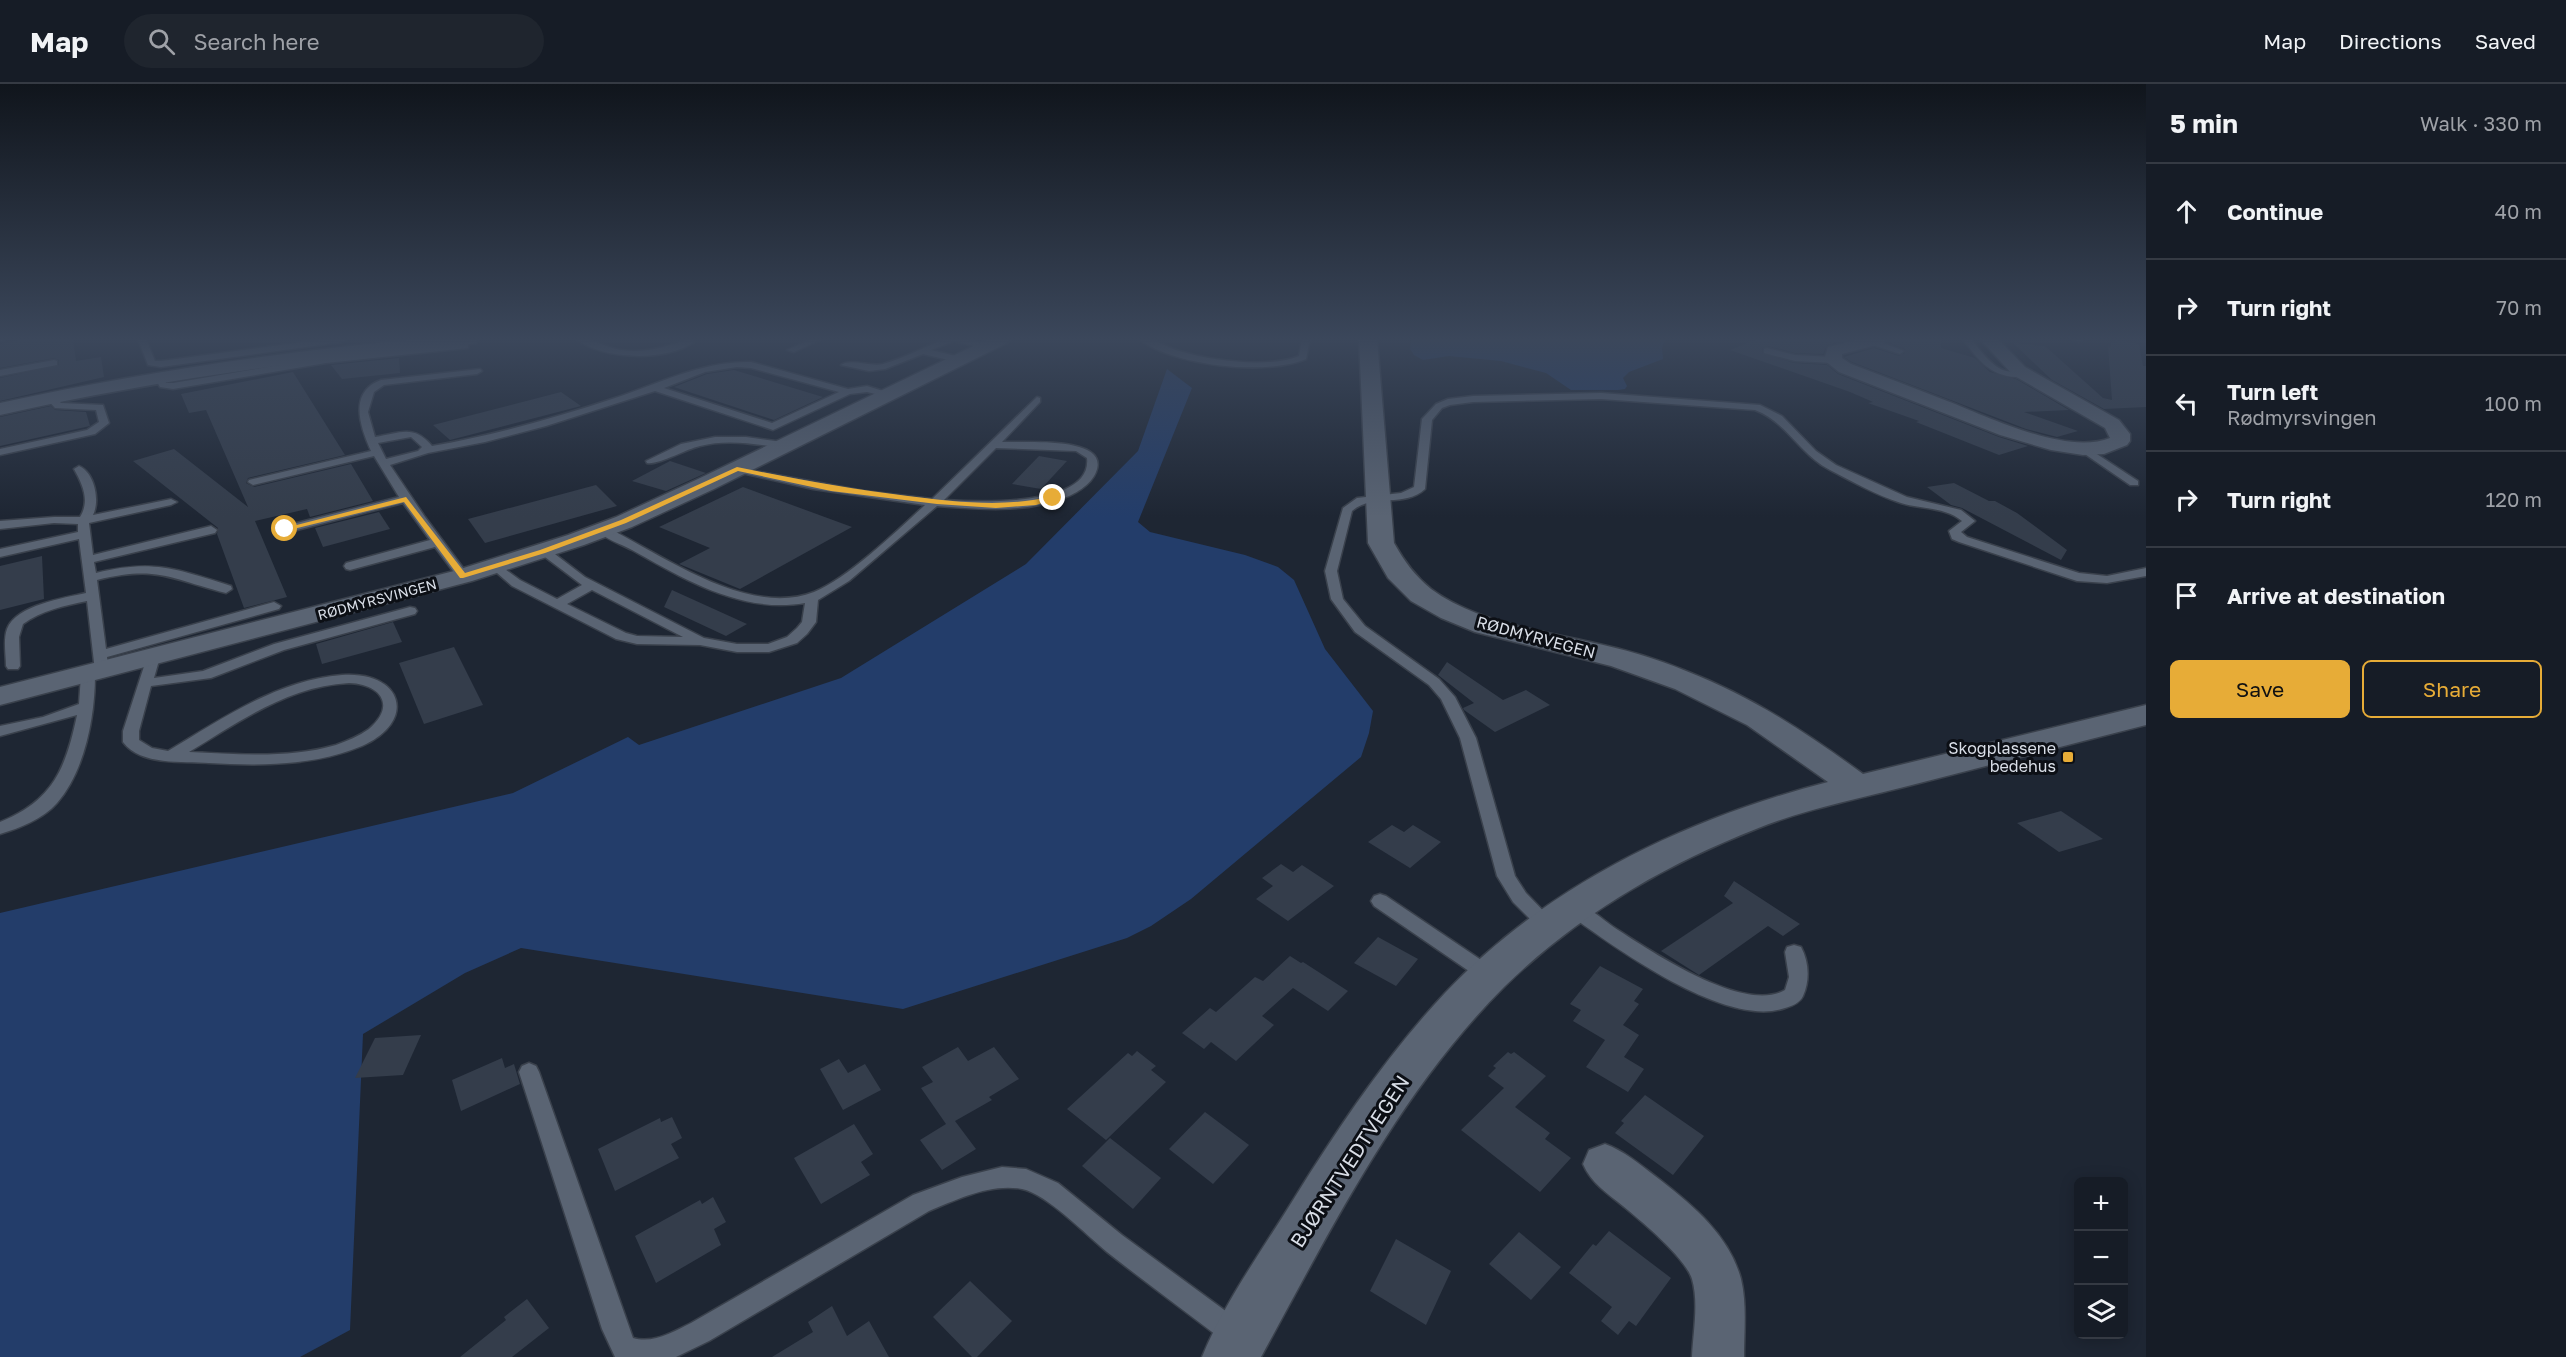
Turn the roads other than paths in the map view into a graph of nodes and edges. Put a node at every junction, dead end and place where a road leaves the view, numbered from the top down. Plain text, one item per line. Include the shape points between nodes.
1 (49, 398) edge
2 (51, 398) edge
3 (366, 398) edge
4 (624, 398) edge
5 (686, 398) edge
6 (834, 398) edge
7 (879, 398) edge
8 (1371, 398) edge
9 (1498, 398) edge
10 (1641, 398) edge
11 (1924, 398) edge
12 (2067, 398) edge
13 (1037, 400) dead end
14 (0, 409) edge
15 (372, 441) junction
16 (783, 445) junction
17 (993, 445) junction
18 (2083, 448) junction
19 (427, 450) junction
20 (0, 452) edge
21 (379, 452) junction
22 (651, 461) dead end
23 (385, 463) junction
24 (737, 469) junction
25 (79, 470) dead end
26 (253, 482) dead end
27 (2134, 483) dead end
28 (1377, 498) junction
29 (406, 499) junction
30 (171, 502) dead end
31 (937, 502) junction
32 (0, 525) edge
33 (83, 528) junction
34 (285, 529) dead end
35 (602, 530) junction
36 (211, 531) dead end
37 (438, 542) junction
38 (543, 551) junction
39 (0, 553) edge
40 (87, 560) junction
41 (350, 566) dead end
42 (495, 566) junction
43 (2146, 572) edge
44 (463, 576) junction
45 (89, 578) junction
46 (592, 585) junction
47 (226, 589) dead end
48 (92, 596) junction
49 (812, 597) junction
50 (557, 604) junction
51 (274, 606) dead end
52 (410, 611) dead end
53 (700, 641) junction
54 (153, 657) junction
55 (13, 666) dead end
56 (96, 667) junction
57 (145, 683) junction
58 (0, 696) edge
59 (84, 707) junction
60 (2146, 715) edge
61 (0, 730) edge
62 (173, 755) junction
63 (1857, 787) junction
64 (0, 828) edge
65 (1380, 901) dead end
66 (1561, 917) junction
67 (1794, 952) dead end
68 (1489, 975) junction
69 (530, 1072) dead end
70 (1605, 1164) dead end
71 (1235, 1347) edge
72 (1718, 1357) edge

1 - 14 street
2 - 20 lane via 58,406 100,407 104,423 91,432
3 - 15 lane via 363,411
4 - 19 lane via 463,444
5 - 6 lane via 773,427
7 - 16 street, RØDMYRSVINGEN
8 - 28 street, RØDMYRVEGEN
9 - 28 lane via 1439,406 1427,419 1419,489 1402,496
10 - 43 lane via 1750,405 1773,412 1830,466 1910,502 1965,516 1969,521 1955,531 1956,536 1966,541 2085,579 2120,579
11 - 18 street via 2028,438
12 - 18 street via 2106,420 2120,434 2120,441 2111,446
13 - 17 lane
15 - 19 lane via 411,434 418,436
15 - 21 lane
16 - 22 lane via 745,438 709,440
16 - 24 street, RØDMYRSVINGEN
17 - 31 lane
17 - 31 lane via 1078,448 1092,456 1093,468 1081,485 1036,502 996,506
18 - 27 lane
19 - 23 lane
21 - 23 lane
21 - 26 lane
23 - 29 lane
24 - 31 lane via 831,489
24 - 35 street, RØDMYRSVINGEN
25 - 33 lane via 92,496
28 - 63 street, RØDMYRVEGEN via 1386,558 1398,574 1431,600 1499,630 1622,659 1726,700 1783,734
28 - 66 lane via 1350,504 1347,510 1331,571 1337,599 1360,629 1434,682 1448,697 1468,738 1513,891 1522,902
29 - 34 lane
29 - 37 lane
30 - 33 lane
31 - 49 lane via 831,589
32 - 33 lane via 54,520
33 - 39 lane
33 - 40 lane
35 - 38 street, RØDMYRSVINGEN
35 - 49 lane via 690,578 729,593 775,601
36 - 40 lane
37 - 41 lane
37 - 44 lane
38 - 42 street, RØDMYRSVINGEN
38 - 46 lane
40 - 45 lane
42 - 44 street, RØDMYRSVINGEN
42 - 50 lane via 516,583
44 - 54 street, RØDMYRSVINGEN
45 - 47 lane via 123,570 151,569
45 - 48 lane
46 - 50 lane
46 - 53 lane
48 - 55 lane via 41,609 18,621 14,628
48 - 56 lane
49 - 53 lane via 809,622 792,640 781,645 754,649
50 - 53 lane via 621,636
51 - 56 lane
52 - 57 lane via 279,647 206,675
54 - 56 street, RØDMYRSVINGEN
54 - 57 lane
56 - 58 street, RØDMYRSVINGEN
56 - 59 lane
57 - 62 lane via 131,742 150,753
59 - 61 lane
59 - 64 lane via 62,783 41,808
60 - 63 street, BJØRNTVEDTVEGEN
62 - 62 lane via 264,760 331,749 372,733 386,719 390,698 380,686 370,682 318,683 264,702
63 - 66 street, BJØRNTVEDTVEGEN via 1725,827 1651,861
65 - 68 lane
66 - 67 lane via 1740,1003 1781,1003 1794,995 1799,976
66 - 68 street, BJØRNTVEDTVEGEN
68 - 71 street, BJØRNTVEDTVEGEN via 1453,1013 1380,1107
69 - 71 lane via 624,1348 644,1354 669,1347 921,1203 1002,1177 1026,1179 1050,1190
70 - 72 street via 1686,1233 1706,1256 1716,1279

